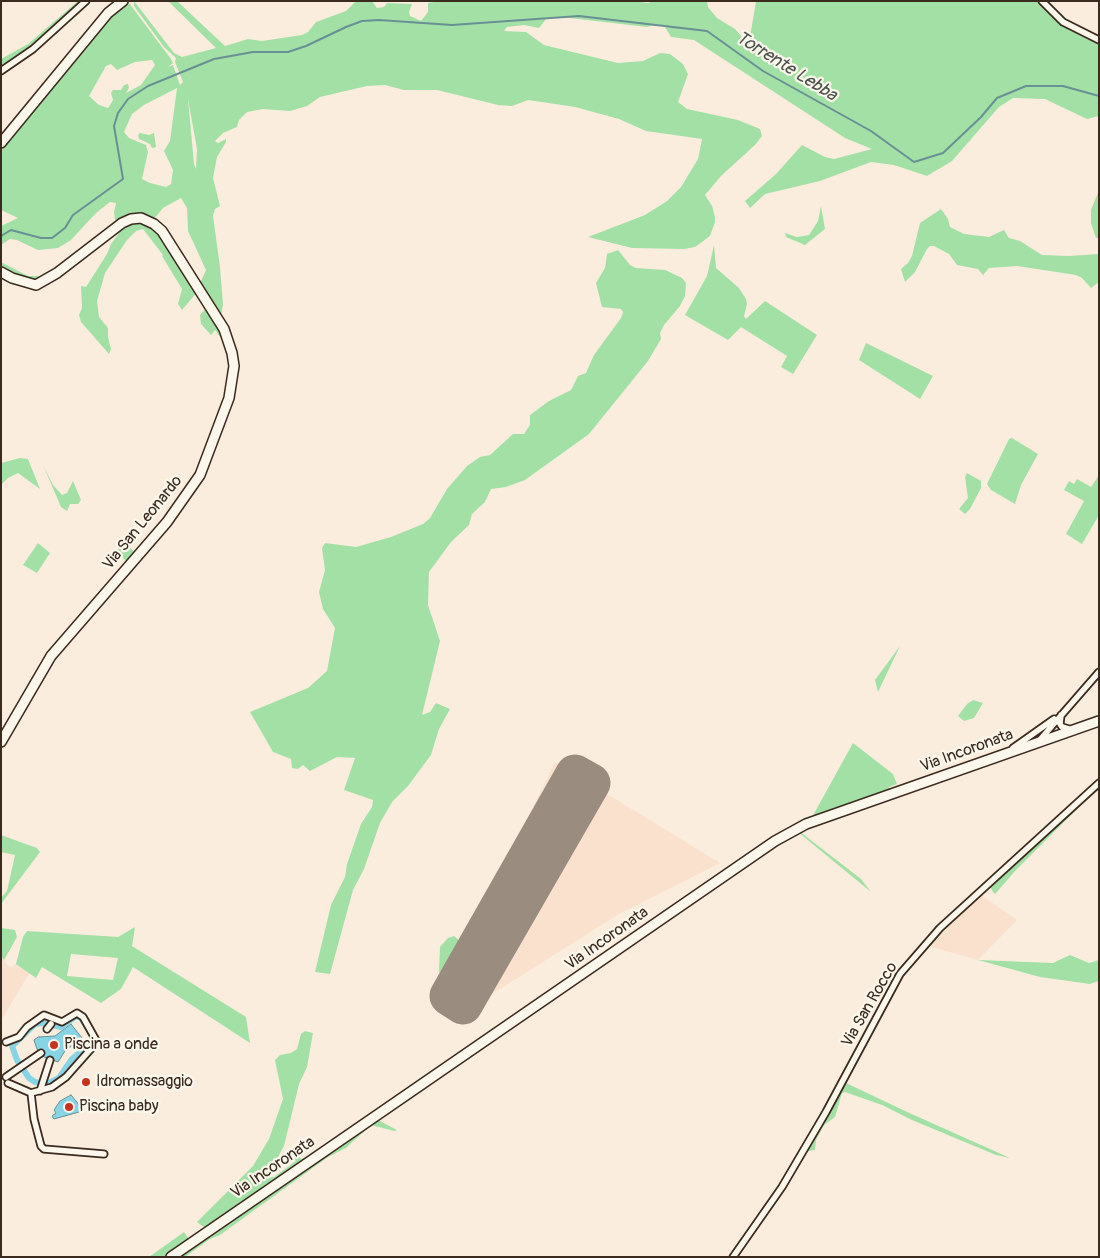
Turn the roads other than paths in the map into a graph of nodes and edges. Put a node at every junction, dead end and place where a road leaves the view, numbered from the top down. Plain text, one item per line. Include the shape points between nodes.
1 (86, 1) edge
2 (124, 1) edge
3 (1042, 1) edge
4 (1099, 40) edge
5 (1, 71) edge
6 (1, 143) edge
7 (1, 272) edge
8 (1099, 672) edge
9 (1062, 713) junction
10 (1099, 721) edge
11 (1044, 726) junction
12 (1072, 730) junction
13 (1, 742) edge
14 (1038, 742) junction
15 (1007, 752) junction
16 (1099, 783) edge
17 (6, 1042) dead end
18 (41, 1053) dead end
19 (50, 1060) dead end
20 (40, 1091) junction
21 (31, 1093) junction
22 (104, 1154) dead end
23 (171, 1257) edge
24 (733, 1257) edge

1 - 5 street via 33,50
2 - 6 main road via 108,13
3 - 4 street via 1063,22
7 - 13 main road, Via San Leonardo via 26,284 36,285 57,273 122,223 131,218 142,218 162,231 224,328 234,366 229,398 200,475 167,522 51,656
8 - 9 street
9 - 11 street
9 - 12 street via 1060,724
9 - 14 street
10 - 12 main road, Via Incoronata
11 - 14 street via 1038,734
11 - 15 street
12 - 14 main road, Via Incoronata
14 - 15 main road, Via Incoronata
15 - 23 main road, Via Incoronata via 806,824 775,841
16 - 24 street, Via San Rocco via 940,928 900,974 821,1121 782,1187
17 - 20 street via 19,1037 44,1015 58,1022 77,1013 83,1017 97,1042 60,1083
18 - 21 street via 13,1072 7,1080
19 - 20 street
20 - 21 street
21 - 22 street via 34,1119 44,1149

